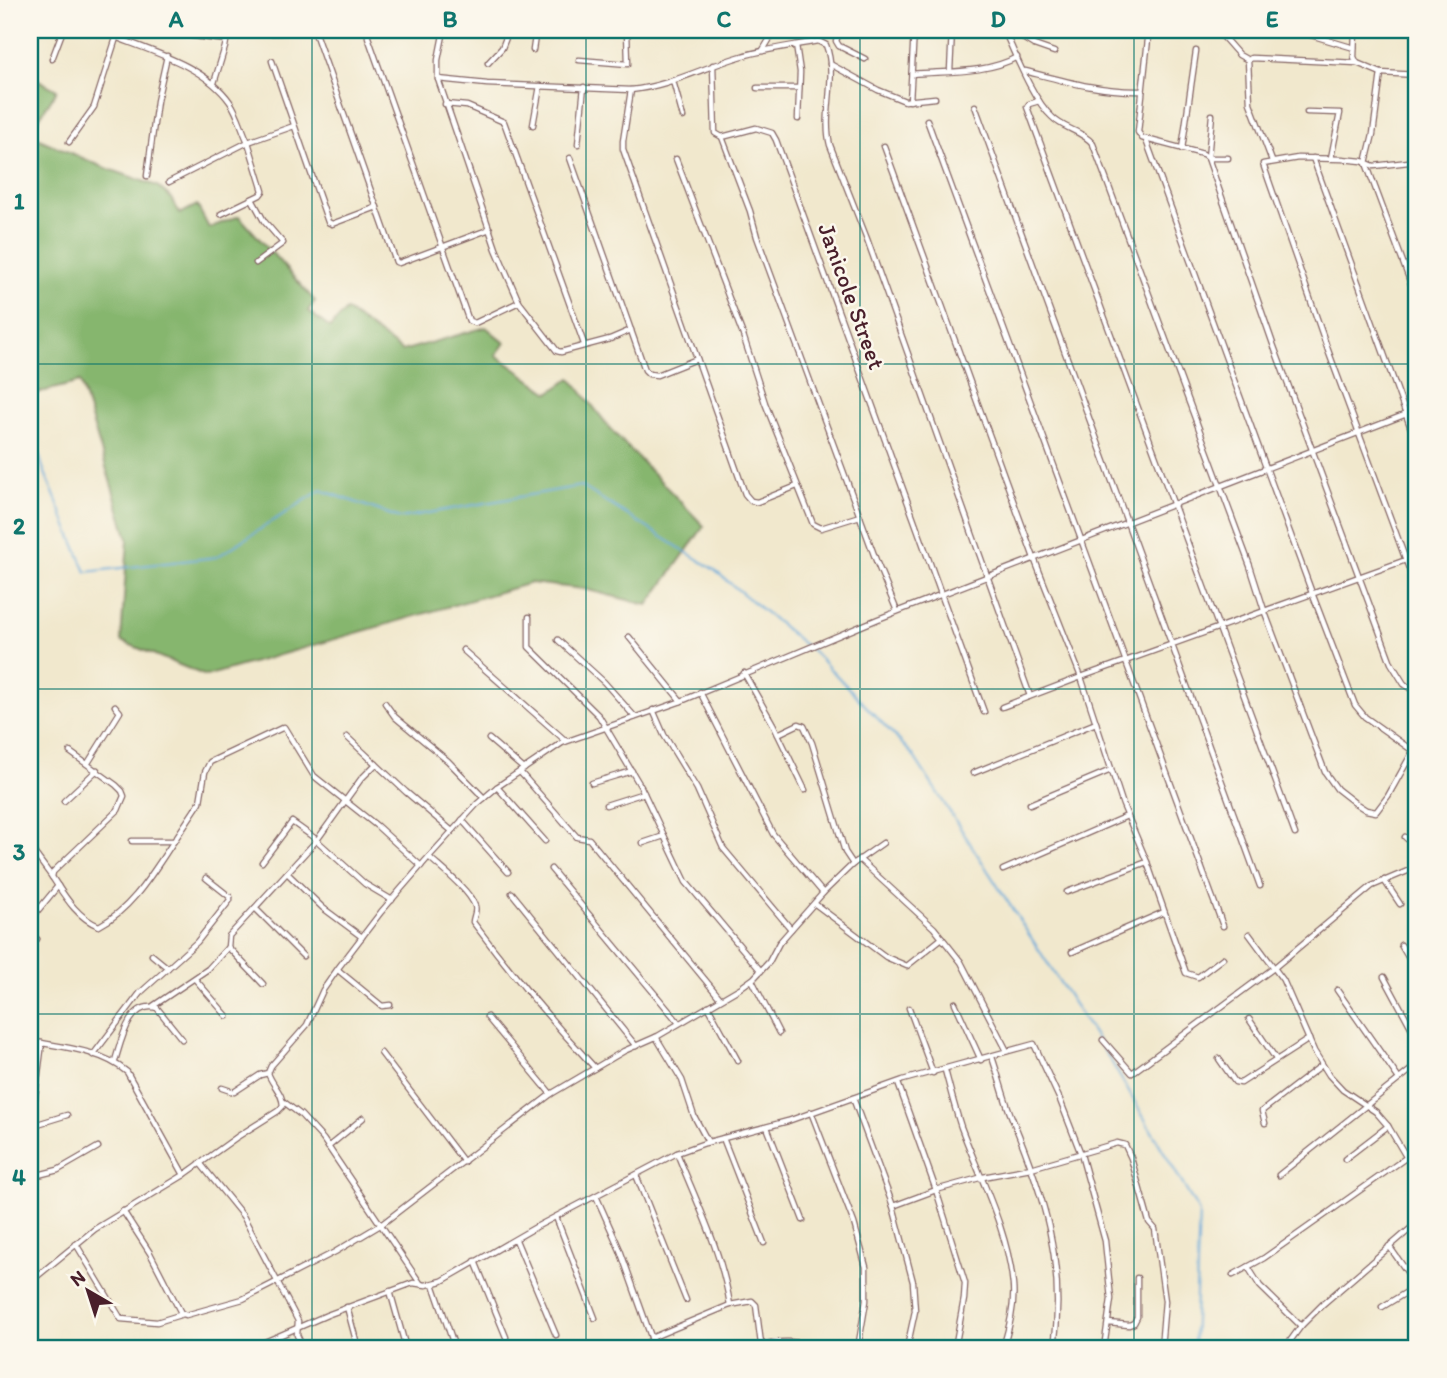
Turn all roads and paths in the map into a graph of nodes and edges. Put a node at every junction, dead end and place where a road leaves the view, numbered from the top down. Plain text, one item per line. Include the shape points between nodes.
1 (63, 30) edge
2 (98, 30) edge
3 (228, 30) edge
4 (368, 30) edge
5 (444, 30) edge
6 (509, 30) edge
7 (537, 30) edge
8 (628, 30) edge
9 (775, 30) edge
10 (841, 30) edge
11 (914, 30) edge
12 (952, 30) edge
13 (1004, 30) edge
14 (1010, 30) edge
15 (1149, 30) edge
16 (1217, 30) edge
17 (1294, 30) edge
18 (1355, 30) edge
19 (314, 31) edge
20 (265, 33) dead end
21 (177, 34) dead end
22 (116, 38) junction
23 (226, 40) junction
24 (796, 45) junction
25 (1354, 48) junction
26 (533, 50) dead end
27 (763, 50) junction
28 (1196, 51) dead end
29 (1054, 52) dead end
30 (167, 56) junction
31 (1017, 57) junction
32 (52, 59) dead end
33 (865, 59) dead end
34 (579, 60) dead end
35 (1248, 60) junction
36 (272, 61) dead end
37 (488, 63) dead end
38 (1357, 63) junction
39 (830, 64) junction
40 (712, 65) junction
41 (950, 71) junction
42 (1024, 71) junction
43 (1381, 73) junction
44 (912, 74) junction
45 (1417, 75) edge
46 (438, 79) junction
47 (673, 81) junction
48 (214, 83) junction
49 (540, 86) junction
50 (584, 87) junction
51 (757, 88) dead end
52 (799, 88) junction
53 (631, 90) junction
54 (1141, 91) junction
55 (935, 98) dead end
56 (911, 101) junction
57 (1039, 101) junction
58 (445, 104) junction
59 (975, 106) dead end
60 (1307, 112) dead end
61 (1212, 115) dead end
62 (684, 117) dead end
63 (798, 119) dead end
64 (927, 120) dead end
65 (533, 125) dead end
66 (294, 126) junction
67 (722, 137) junction
68 (1146, 139) junction
69 (69, 142) dead end
70 (248, 142) junction
71 (578, 144) dead end
72 (884, 146) dead end
73 (1182, 149) junction
74 (570, 158) dead end
75 (1208, 158) junction
76 (1228, 158) dead end
77 (1313, 158) junction
78 (676, 159) dead end
79 (1331, 159) junction
80 (1417, 160) edge
81 (1272, 161) junction
82 (1366, 163) junction
83 (147, 176) dead end
84 (169, 182) dead end
85 (252, 199) junction
86 (377, 207) junction
87 (221, 214) dead end
88 (490, 229) junction
89 (443, 247) junction
90 (256, 263) dead end
91 (1417, 300) edge
92 (519, 302) junction
93 (631, 330) junction
94 (584, 344) junction
95 (697, 359) junction
96 (1417, 410) edge
97 (1406, 414) junction
98 (1359, 432) junction
99 (1417, 445) edge
100 (1313, 450) junction
101 (1267, 468) junction
102 (797, 486) junction
103 (1220, 486) junction
104 (1173, 504) junction
105 (860, 516) junction
106 (1127, 522) junction
107 (1081, 540) junction
108 (1417, 556) edge
109 (1034, 558) junction
110 (1406, 560) junction
111 (989, 575) junction
112 (1358, 577) junction
113 (1417, 590) edge
114 (1312, 593) junction
115 (942, 594) junction
116 (1264, 610) junction
117 (897, 611) junction
118 (529, 617) dead end
119 (1220, 627) junction
120 (629, 636) dead end
121 (558, 640) dead end
122 (1172, 644) junction
123 (463, 650) dead end
124 (1126, 661) junction
125 (744, 673) junction
126 (1080, 677) junction
127 (700, 692) junction
128 (1417, 693) edge
129 (1030, 696) junction
130 (681, 701) junction
131 (384, 703) dead end
132 (115, 706) dead end
133 (1002, 707) dead end
134 (653, 710) junction
135 (984, 712) dead end
136 (635, 717) junction
137 (1096, 723) junction
138 (607, 726) junction
139 (778, 734) junction
140 (347, 737) dead end
141 (489, 739) dead end
142 (566, 741) junction
143 (1417, 744) edge
144 (1413, 751) junction
145 (70, 752) dead end
146 (88, 763) junction
147 (376, 764) junction
148 (97, 770) junction
149 (522, 770) junction
150 (1111, 770) junction
151 (632, 771) junction
152 (973, 773) dead end
153 (592, 783) dead end
154 (497, 787) junction
155 (805, 790) dead end
156 (644, 793) junction
157 (484, 798) junction
158 (64, 801) dead end
159 (346, 802) junction
160 (1030, 804) dead end
161 (606, 805) dead end
162 (1127, 816) junction
163 (462, 820) junction
164 (452, 831) junction
165 (1295, 834) dead end
166 (664, 836) junction
167 (1405, 837) dead end
168 (317, 840) junction
169 (132, 841) dead end
170 (174, 841) junction
171 (544, 841) dead end
172 (643, 843) dead end
173 (883, 843) dead end
174 (30, 848) edge
175 (1417, 848) edge
176 (429, 857) junction
177 (859, 859) junction
178 (262, 862) dead end
179 (1147, 862) junction
180 (1417, 862) edge
181 (853, 864) junction
182 (421, 866) junction
183 (551, 869) dead end
184 (1003, 870) dead end
185 (508, 872) dead end
186 (287, 873) junction
187 (52, 877) junction
188 (206, 878) dead end
189 (1384, 880) junction
190 (58, 886) junction
191 (1260, 887) dead end
192 (1067, 892) dead end
193 (512, 893) dead end
194 (823, 894) junction
195 (392, 900) junction
196 (815, 904) junction
197 (1400, 904) dead end
198 (255, 908) junction
199 (1164, 912) junction
200 (30, 920) edge
201 (1223, 926) dead end
202 (791, 929) junction
203 (1249, 934) dead end
204 (362, 937) junction
205 (942, 938) junction
206 (37, 939) dead end
207 (1401, 944) dead end
208 (228, 947) junction
209 (30, 949) edge
210 (1072, 952) dead end
211 (152, 954) dead end
212 (303, 956) dead end
213 (1223, 958) dead end
214 (1275, 967) junction
215 (168, 968) junction
216 (338, 970) junction
217 (761, 971) junction
218 (1417, 972) edge
219 (1384, 977) dead end
220 (195, 979) junction
221 (752, 980) junction
222 (263, 984) dead end
223 (1337, 990) dead end
224 (720, 998) junction
225 (955, 1003) dead end
226 (153, 1006) junction
227 (390, 1006) dead end
228 (708, 1006) junction
229 (909, 1008) dead end
230 (227, 1016) dead end
231 (487, 1017) dead end
232 (1249, 1018) dead end
233 (679, 1023) junction
234 (779, 1033) dead end
235 (656, 1037) junction
236 (1417, 1038) edge
237 (182, 1039) dead end
238 (1309, 1039) junction
239 (1103, 1040) dead end
240 (30, 1041) edge
241 (42, 1043) junction
242 (636, 1046) junction
243 (1007, 1052) junction
244 (381, 1053) dead end
245 (93, 1055) junction
246 (992, 1057) junction
247 (1219, 1059) dead end
248 (1276, 1059) junction
249 (981, 1060) junction
250 (738, 1061) dead end
251 (115, 1062) junction
252 (1322, 1065) junction
253 (1417, 1065) edge
254 (595, 1069) junction
255 (945, 1070) junction
256 (268, 1073) junction
257 (933, 1073) junction
258 (1399, 1079) junction
259 (898, 1083) junction
260 (222, 1088) dead end
261 (551, 1094) junction
262 (853, 1098) junction
263 (283, 1102) junction
264 (1367, 1104) junction
265 (811, 1112) junction
266 (67, 1115) dead end
267 (363, 1118) dead end
268 (1265, 1123) dead end
269 (31, 1126) edge
270 (1388, 1126) junction
271 (767, 1127) junction
272 (30, 1135) edge
273 (723, 1138) junction
274 (708, 1142) junction
275 (98, 1147) dead end
276 (328, 1147) junction
277 (677, 1153) junction
278 (1081, 1154) junction
279 (1407, 1157) junction
280 (1345, 1159) dead end
281 (464, 1162) junction
282 (200, 1163) junction
283 (1031, 1168) junction
284 (184, 1175) junction
285 (636, 1175) junction
286 (1279, 1175) dead end
287 (1417, 1175) edge
288 (30, 1177) edge
289 (983, 1177) junction
290 (936, 1190) junction
291 (596, 1196) junction
292 (893, 1206) junction
293 (123, 1211) junction
294 (556, 1217) junction
295 (803, 1220) dead end
296 (1417, 1223) edge
297 (382, 1224) junction
298 (516, 1240) junction
299 (764, 1243) dead end
300 (76, 1244) junction
301 (1389, 1246) junction
302 (475, 1261) junction
303 (1248, 1267) junction
304 (1233, 1275) dead end
305 (1137, 1278) dead end
306 (30, 1282) edge
307 (279, 1282) junction
308 (420, 1283) junction
309 (433, 1284) junction
310 (1417, 1286) edge
311 (390, 1291) junction
312 (686, 1300) dead end
313 (730, 1305) junction
314 (347, 1307) junction
315 (1382, 1307) dead end
316 (183, 1314) junction
317 (595, 1318) dead end
318 (1108, 1324) junction
319 (1301, 1326) junction
320 (298, 1328) junction
321 (556, 1335) dead end
322 (506, 1337) dead end
323 (652, 1339) junction
324 (760, 1346) edge
325 (810, 1346) edge
326 (251, 1348) edge
327 (303, 1348) edge
328 (358, 1348) edge
329 (406, 1348) edge
330 (455, 1348) edge
331 (633, 1348) edge
332 (655, 1348) edge
333 (749, 1348) edge
334 (847, 1348) edge
335 (858, 1348) edge
336 (908, 1348) edge
337 (955, 1348) edge
338 (1003, 1348) edge
339 (1054, 1348) edge
340 (1104, 1348) edge
341 (1161, 1348) edge
342 (1285, 1348) edge

1 - 32 street
2 - 22 street
3 - 23 street
4 - 89 street
5 - 46 street
6 - 37 street via 502,48
7 - 26 street
8 - 34 street via 628,64
9 - 27 street
10 - 33 street via 836,41 839,46
11 - 44 street
12 - 41 street
13 - 31 street
14 - 29 street
15 - 54 street
16 - 35 street
17 - 25 street
18 - 25 street
19 - 20 street
19 - 86 street
21 - 23 street
22 - 30 street
22 - 69 street via 93,107
23 - 48 street
24 - 27 street
24 - 39 street via 823,42
24 - 52 street
25 - 38 street
27 - 40 street
28 - 73 street
30 - 48 street
30 - 83 street
31 - 41 street
31 - 42 street
35 - 38 street
35 - 81 street via 1250,103
36 - 66 street
38 - 43 street
39 - 56 street via 878,90
39 - 111 street via 830,145
40 - 47 street
40 - 67 street via 715,133
41 - 44 street
42 - 54 street via 1086,87
42 - 57 street
43 - 45 street
43 - 82 street
44 - 56 street
46 - 49 street
46 - 58 street
47 - 53 street
47 - 62 street
48 - 70 street via 231,103
49 - 50 street
49 - 65 street
50 - 53 street
50 - 71 street
51 - 52 street
52 - 63 street
53 - 95 street via 624,149
54 - 68 street via 1138,132
55 - 56 street
57 - 103 street via 1054,120 1093,144
57 - 104 street via 1027,107 1035,133
58 - 88 street
58 - 94 street via 467,107 504,122
59 - 106 street
60 - 79 street via 1340,113
61 - 75 street
64 - 107 street
66 - 70 street
66 - 86 street via 328,222
67 - 105 street
67 - 115 street, Janicole Street via 756,128 772,133 776,140
68 - 73 street
68 - 101 street
70 - 84 street
70 - 85 street via 263,191
72 - 109 street
73 - 75 street
74 - 93 street
75 - 76 street
75 - 100 street
77 - 79 street
77 - 81 street
77 - 97 street
78 - 102 street
79 - 82 street
80 - 82 street via 1389,166
81 - 98 street via 1263,168
82 - 91 street
85 - 87 street
85 - 90 street via 283,243
86 - 89 street via 396,262
88 - 89 street
88 - 92 street
89 - 92 street via 472,323
92 - 94 street via 557,351
93 - 94 street
93 - 95 street via 649,374
95 - 102 street via 745,494 757,502
96 - 97 street
97 - 98 street
97 - 99 street
98 - 100 street
98 - 110 street
100 - 101 street
100 - 112 street
101 - 103 street
101 - 114 street
102 - 105 street via 813,524 821,527
103 - 104 street
103 - 116 street
104 - 106 street
104 - 119 street
105 - 117 street
106 - 107 street
106 - 122 street
107 - 109 street
107 - 124 street
108 - 110 street
109 - 111 street
109 - 126 street
110 - 112 street
110 - 113 street
111 - 115 street
111 - 129 street
112 - 114 street
112 - 128 street via 1398,677
114 - 116 street
114 - 144 street via 1355,705
115 - 117 street
115 - 135 street, Janicole Street
116 - 119 street
116 - 144 street via 1325,772 1336,789 1376,812
117 - 125 street
118 - 138 street via 529,647
119 - 122 street
119 - 165 street
120 - 130 street
121 - 136 street
122 - 124 street
122 - 191 street
123 - 142 street
124 - 126 street
124 - 201 street
125 - 127 street
125 - 139 street
126 - 129 street
126 - 137 street
127 - 130 street
127 - 194 street via 773,834
129 - 133 street
130 - 134 street
131 - 157 street
132 - 146 street via 120,712
134 - 136 street
134 - 202 street via 723,848
136 - 138 street
137 - 150 street
137 - 152 street
138 - 142 street
138 - 151 street
139 - 155 street
139 - 181 street via 804,726 845,852
140 - 147 street
141 - 149 street
142 - 149 street
143 - 144 street
145 - 146 street
146 - 148 street
147 - 159 street
147 - 164 street
148 - 158 street
148 - 187 street via 122,791 122,804
149 - 154 street
149 - 224 street via 577,837 589,839
150 - 160 street
150 - 162 street
151 - 153 street
151 - 156 street
154 - 157 street
154 - 171 street
156 - 161 street
156 - 166 street
157 - 163 street
159 - 168 street
159 - 170 street via 314,776 285,727 210,762 200,802
159 - 182 street
162 - 179 street
162 - 184 street
163 - 164 street
163 - 185 street
164 - 176 street
166 - 172 street
166 - 217 street via 686,883
167 - 175 street
168 - 178 street via 292,822
168 - 186 street
168 - 195 street via 360,880
169 - 170 street
170 - 190 street via 137,893 99,926 81,916
173 - 177 street
174 - 187 street
176 - 182 street
176 - 254 street via 475,906 473,922 485,939
177 - 181 street
177 - 205 street
179 - 192 street
179 - 199 street
180 - 189 street via 1410,870
181 - 194 street
182 - 195 street
183 - 233 street
186 - 198 street
186 - 204 street
187 - 190 street
188 - 215 street via 230,900 197,942
189 - 197 street
189 - 214 street
190 - 200 street
193 - 242 street
194 - 196 street
195 - 204 street
196 - 202 street
196 - 205 street via 886,957 907,966
198 - 208 street via 229,936
198 - 212 street
199 - 210 street
199 - 213 street via 1188,975 1201,975
202 - 217 street
203 - 214 street
204 - 216 street
205 - 243 street via 961,962
206 - 209 street
207 - 218 street
208 - 220 street
208 - 222 street
211 - 215 street
214 - 238 street
214 - 239 street via 1132,1073
215 - 245 street via 140,993
216 - 227 street via 382,1006
216 - 256 street via 303,1031
217 - 221 street
219 - 236 street
220 - 226 street
220 - 230 street
221 - 224 street
221 - 234 street
223 - 258 street
224 - 228 street
225 - 249 street
226 - 237 street
226 - 251 street via 131,1017
228 - 233 street
228 - 250 street
229 - 257 street
231 - 261 street
232 - 248 street
233 - 235 street
235 - 242 street
235 - 274 street via 682,1080
238 - 248 street
238 - 252 street
240 - 241 street
241 - 245 street
241 - 269 street
242 - 254 street
243 - 246 street
243 - 278 street via 1037,1046
244 - 281 street
245 - 251 street
246 - 249 street
246 - 283 street
247 - 248 street via 1235,1082 1241,1083
249 - 255 street
251 - 284 street via 127,1072
252 - 264 street via 1343,1090
252 - 268 street via 1262,1111
253 - 258 street
254 - 261 street
255 - 257 street
255 - 289 street via 960,1124
256 - 260 street via 234,1092
256 - 263 street
257 - 259 street
258 - 264 street
259 - 262 street
259 - 290 street
261 - 281 street
262 - 265 street
262 - 292 street
263 - 276 street via 301,1115
263 - 282 street via 278,1111
264 - 270 street
264 - 286 street
265 - 271 street
265 - 335 street via 866,1267
266 - 269 street
267 - 276 street
269 - 272 street
270 - 279 street
270 - 280 street
271 - 273 street
271 - 295 street
273 - 274 street
273 - 299 street
274 - 277 street
275 - 288 street via 58,1170
276 - 297 street
277 - 285 street
277 - 313 street via 717,1252
278 - 283 street
278 - 318 street via 1105,1241 1111,1299
278 - 341 street via 1116,1143 1125,1145 1131,1158 1154,1229 1165,1301
279 - 287 street
279 - 303 street
281 - 297 street
282 - 284 street
282 - 307 street via 243,1216
283 - 289 street
283 - 339 street via 1057,1270
284 - 293 street
285 - 291 street
285 - 312 street
289 - 290 street
289 - 338 street via 1014,1286
290 - 292 street
290 - 337 street via 965,1283
291 - 294 street
291 - 323 street
292 - 336 street via 915,1296
293 - 300 street
293 - 316 street
294 - 298 street
294 - 317 street
296 - 301 street
297 - 307 street
297 - 308 street
298 - 302 street
298 - 321 street
300 - 306 street
300 - 316 street via 121,1319 157,1322
301 - 310 street
301 - 319 street
302 - 309 street
302 - 322 street
303 - 304 street
303 - 319 street via 1260,1286
305 - 318 street via 1134,1323
307 - 316 street via 243,1298
307 - 320 street
308 - 309 street
308 - 311 street
309 - 330 street
310 - 315 street
311 - 314 street
311 - 329 street
313 - 323 street
313 - 324 street via 743,1301 756,1305
314 - 320 street
314 - 328 street
318 - 340 street
319 - 342 street
320 - 326 street
320 - 327 street
323 - 331 street
323 - 332 street
324 - 325 street via 787,1342
324 - 333 street
325 - 334 street

